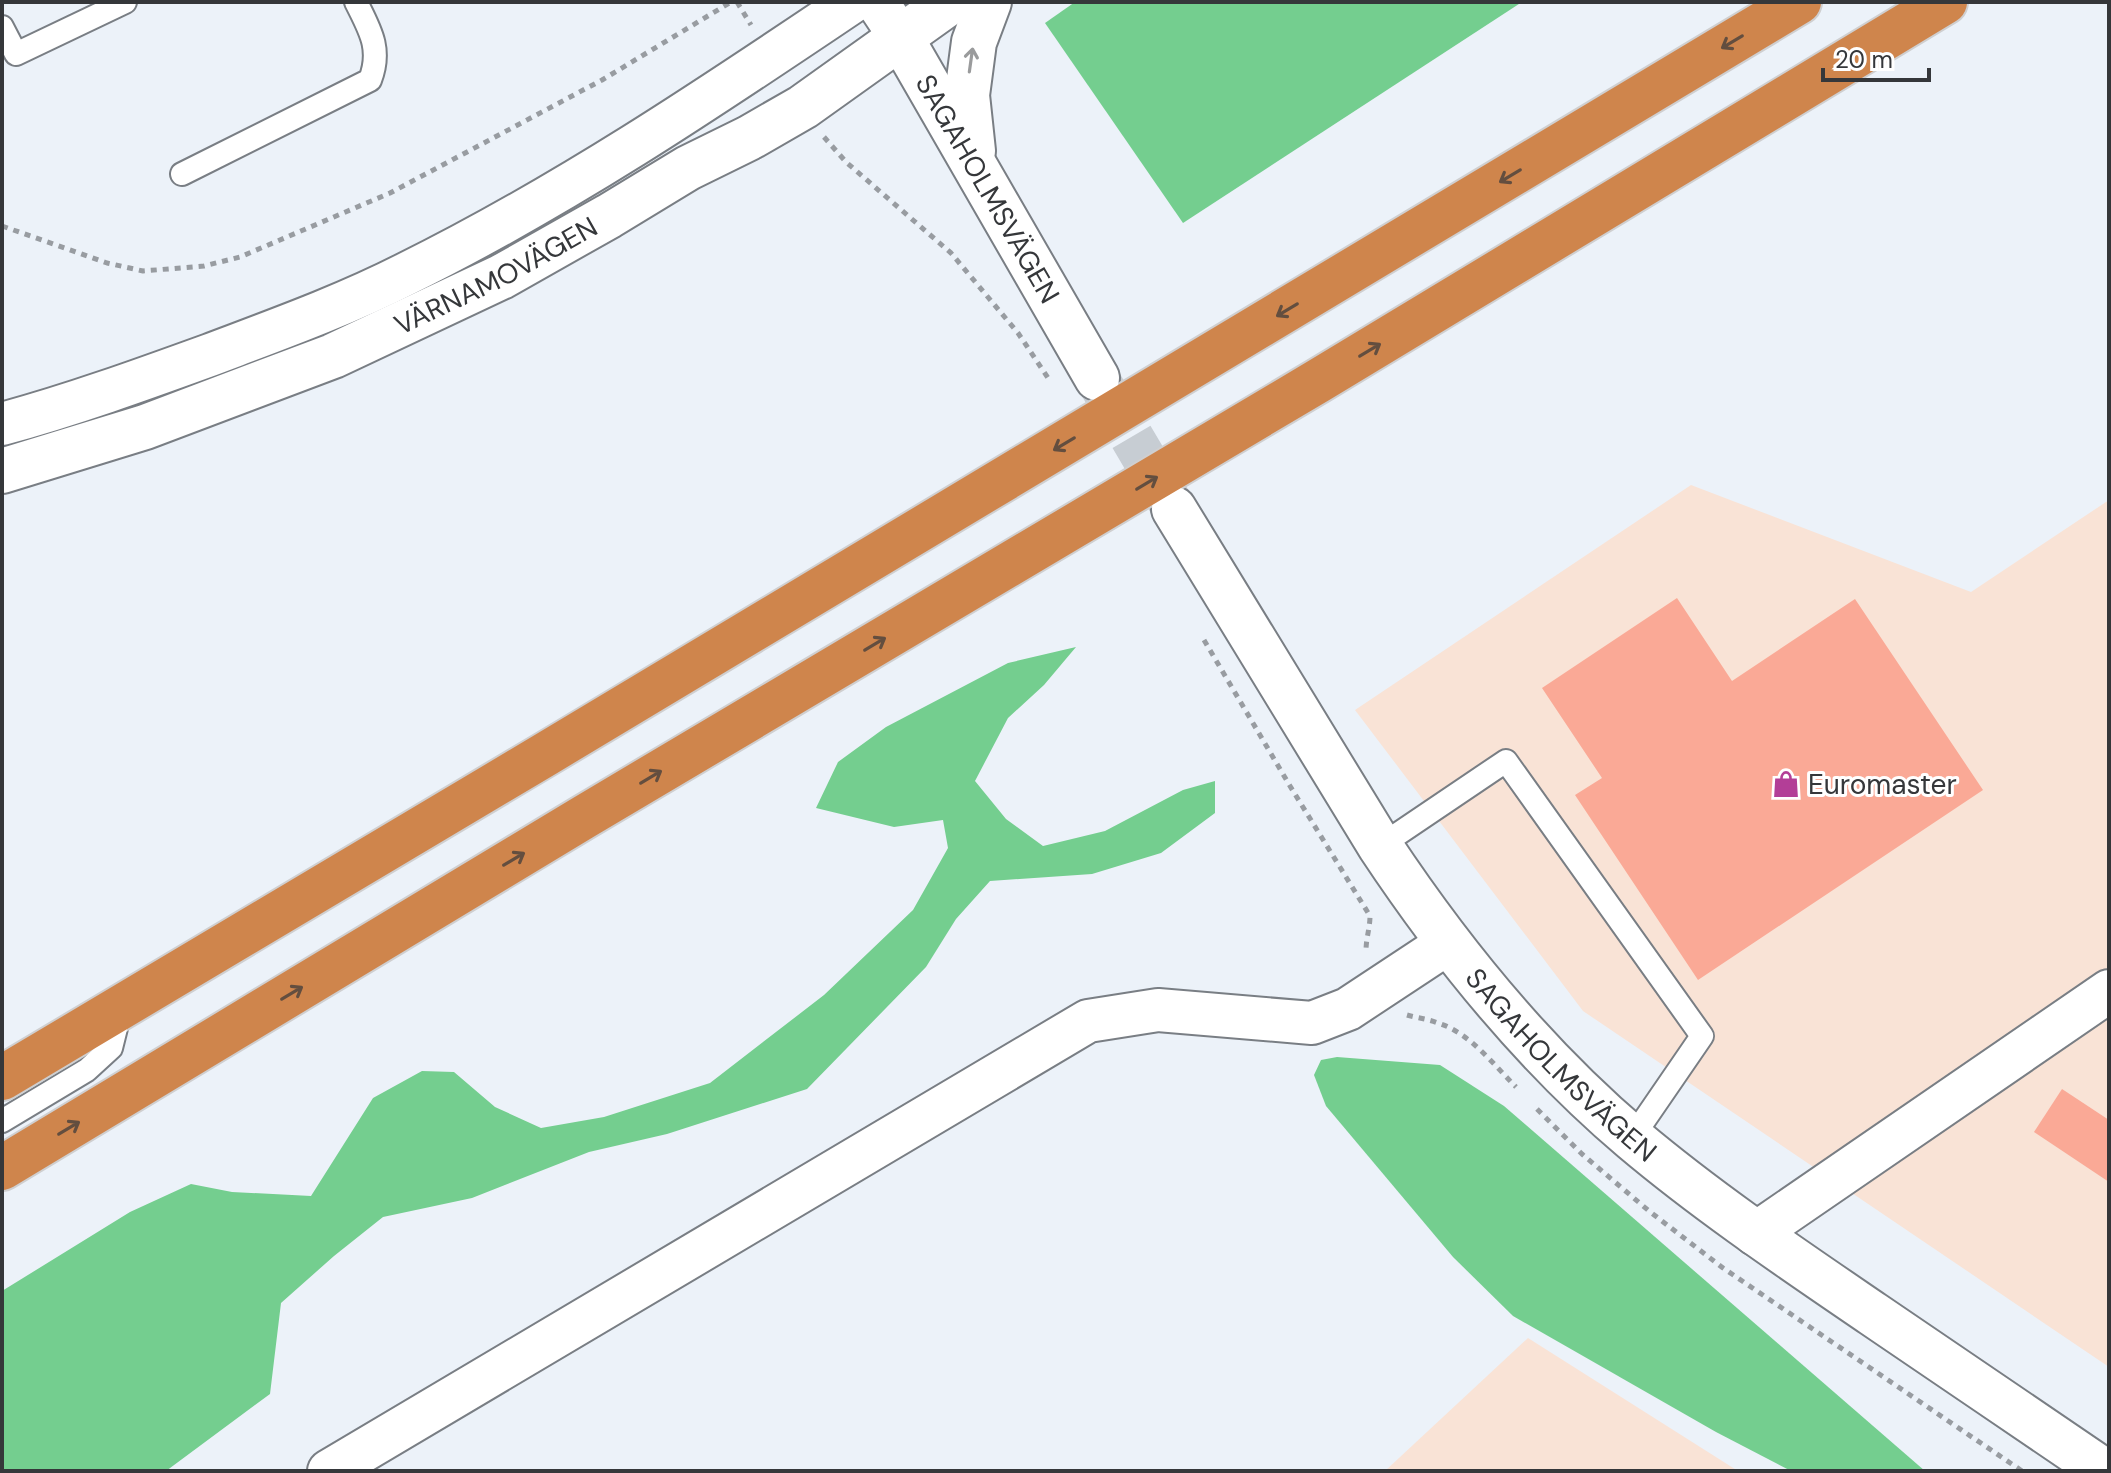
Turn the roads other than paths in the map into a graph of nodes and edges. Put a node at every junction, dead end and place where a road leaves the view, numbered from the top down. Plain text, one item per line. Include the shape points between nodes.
1 (125, 2) edge
2 (356, 2) edge
3 (852, 2) edge
4 (877, 2) edge
5 (950, 2) edge
6 (989, 2) edge
7 (1799, 2) edge
8 (1945, 2) edge
9 (2, 27) edge
10 (901, 38) junction
11 (975, 165) junction
12 (182, 174) dead end
13 (1097, 378) tunnel mouth
14 (2, 424) edge
15 (2, 471) edge
16 (1174, 509) tunnel mouth
17 (1380, 846) junction
18 (1448, 943) junction
19 (2109, 991) edge
20 (121, 1007) junction
21 (2, 1078) edge
22 (2, 1121) edge
23 (1632, 1138) junction
24 (2, 1168) edge
25 (1755, 1234) junction
26 (329, 1471) edge
27 (2104, 1471) edge

1 - 9 lane via 16,54
2 - 12 lane via 373,38 376,64 370,80
3 - 14 street, VÄRNAMOVÄGEN via 658,131 405,275 166,371
4 - 10 street, SAGAHOLMSVÄGEN
5 - 10 street, VÄRNAMOVÄGEN
11 -> 6 street via 967,95 974,42
7 -> 20 highway
24 -> 8 highway
10 - 11 street, SAGAHOLMSVÄGEN
10 - 15 street, VÄRNAMOVÄGEN via 803,107 501,277 333,356 145,427
11 - 13 street, SAGAHOLMSVÄGEN
16 - 17 street, SAGAHOLMSVÄGEN
17 - 18 street, SAGAHOLMSVÄGEN
17 - 23 lane via 1506,761 1702,1036
18 - 23 street, SAGAHOLMSVÄGEN via 1512,1021
18 - 26 street via 1348,1009 1312,1023 1158,1010 1088,1021
19 - 25 street
20 - 21 highway
20 - 22 lane via 111,1048 87,1070
23 - 25 street, SAGAHOLMSVÄGEN
25 - 27 street, SAGAHOLMSVÄGEN

